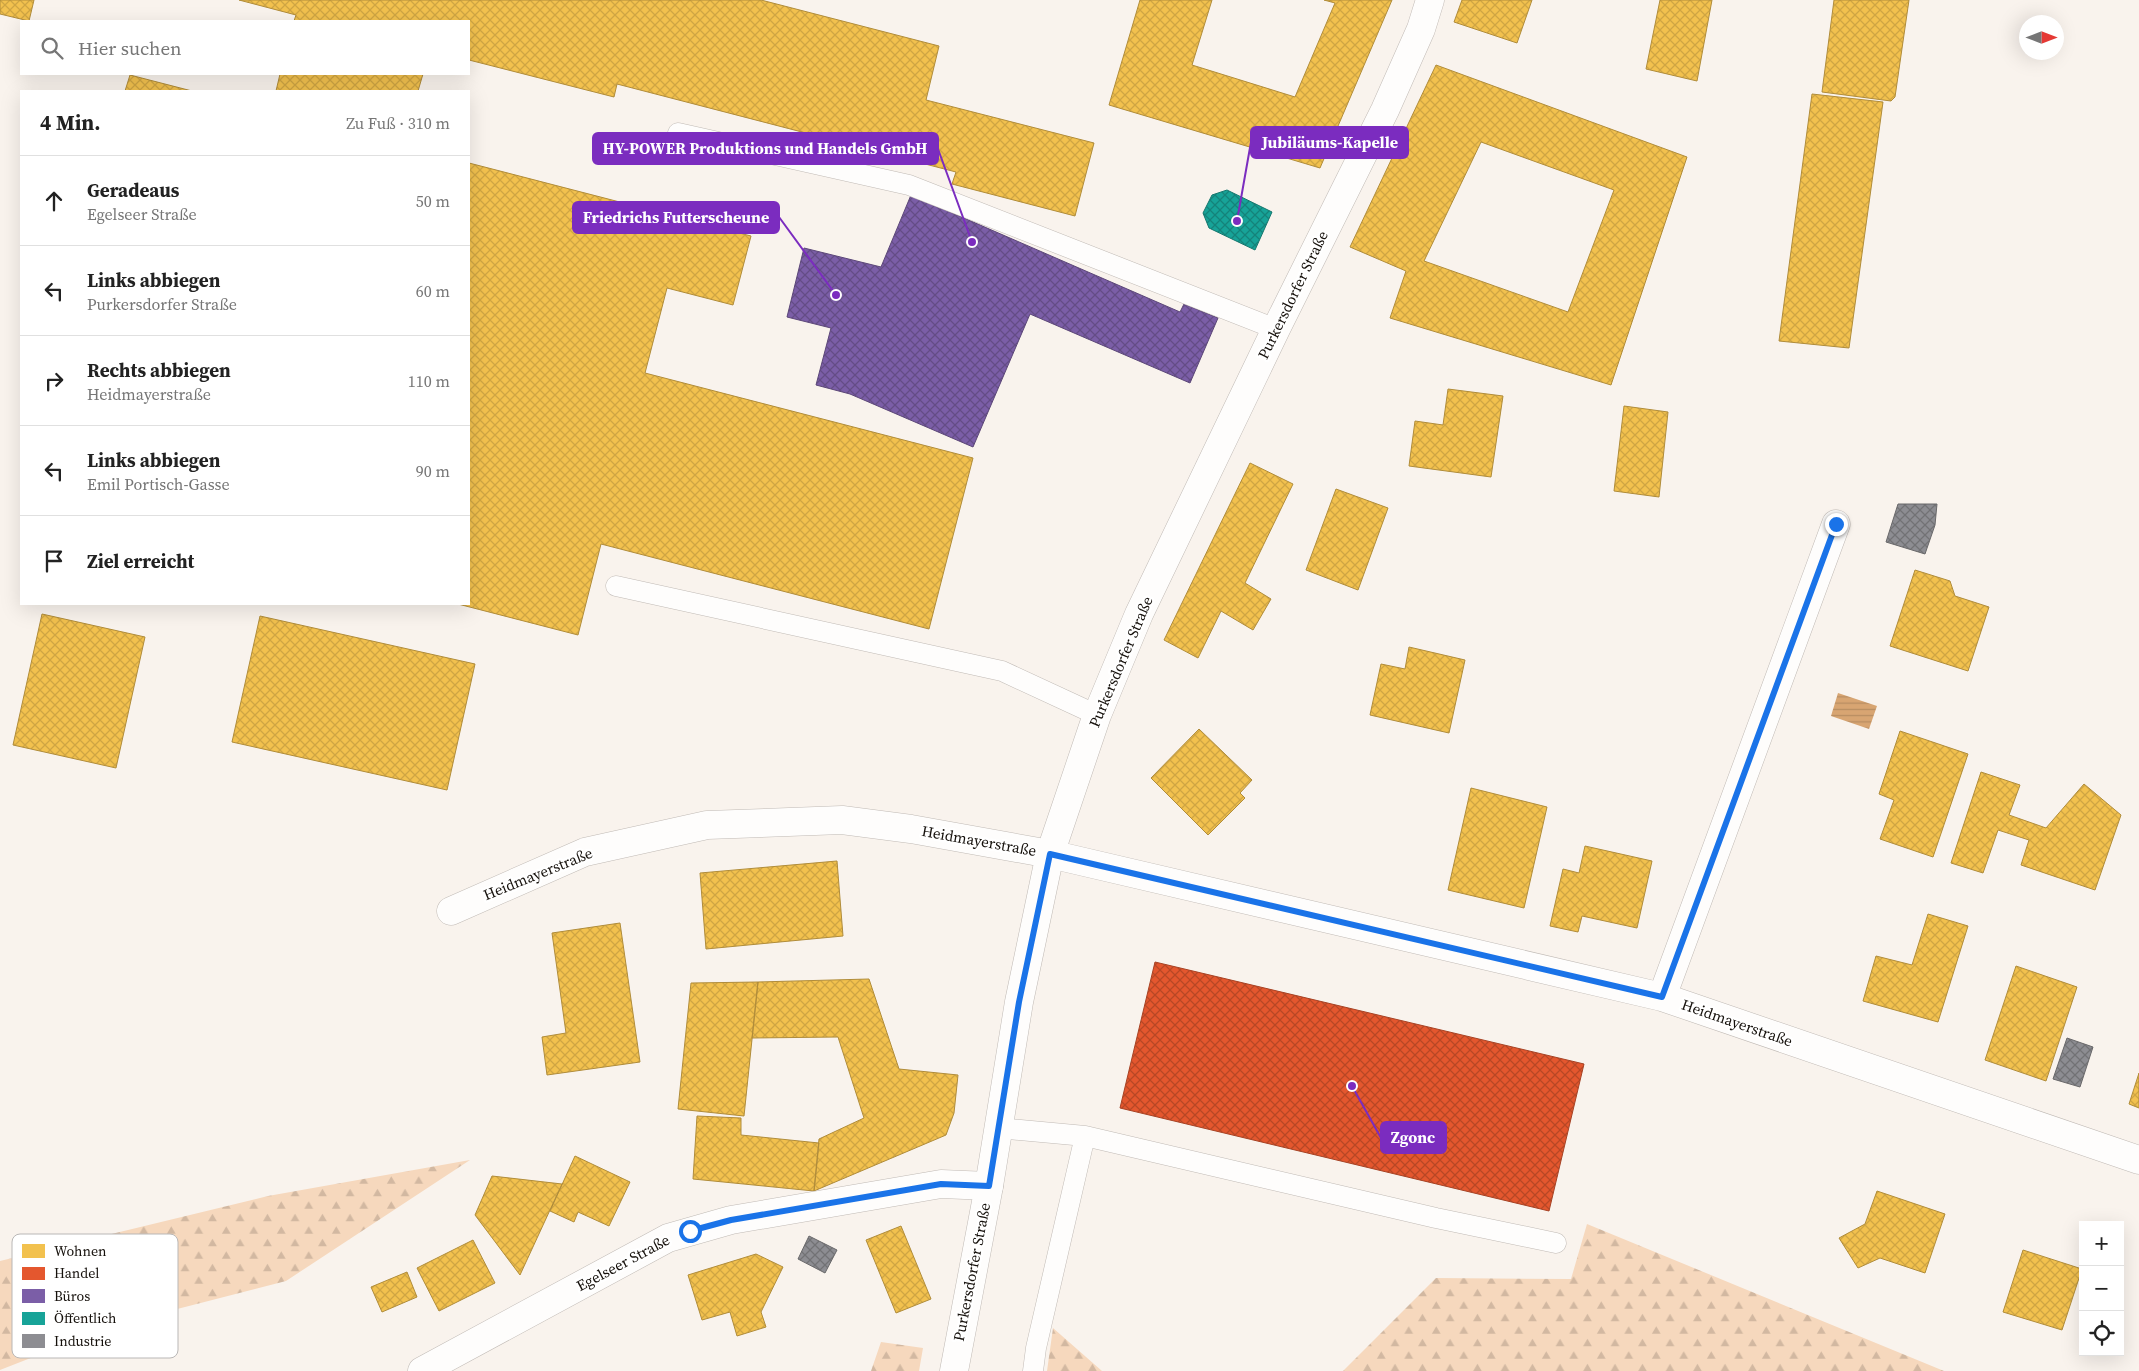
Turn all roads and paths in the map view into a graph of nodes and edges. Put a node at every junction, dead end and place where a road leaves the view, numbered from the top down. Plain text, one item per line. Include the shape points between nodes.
1 (1430, 0) edge
2 (678, 133) dead end
3 (1276, 329) junction
4 (1836, 524) dead end
5 (616, 586) dead end
6 (1097, 715) junction
7 (1050, 854) junction
8 (451, 910) dead end
9 (1662, 997) junction
10 (998, 1128) junction
11 (1085, 1136) junction
12 (2139, 1160) edge
13 (989, 1186) junction
14 (1556, 1243) dead end
15 (422, 1371) edge
16 (954, 1371) edge
17 (1034, 1371) edge

1 - 3 street, Purkersdorfer Straße via 1384,110
2 - 3 lane via 909,186
3 - 6 street, Purkersdorfer Straße via 1139,614
4 - 9 street
5 - 6 lane via 1002,671
6 - 7 street, Purkersdorfer Straße
7 - 8 street, Heidmayerstraße via 842,820 707,824 585,852
7 - 9 street, Heidmayerstraße
7 - 10 street, Purkersdorfer Straße via 1019,1002
9 - 12 street, Heidmayerstraße
10 - 11 lane
10 - 13 street, Purkersdorfer Straße
11 - 14 lane
11 - 17 lane via 1036,1348
13 - 15 street, Egelseer Straße via 941,1184 731,1220 668,1238
13 - 16 street, Purkersdorfer Straße

